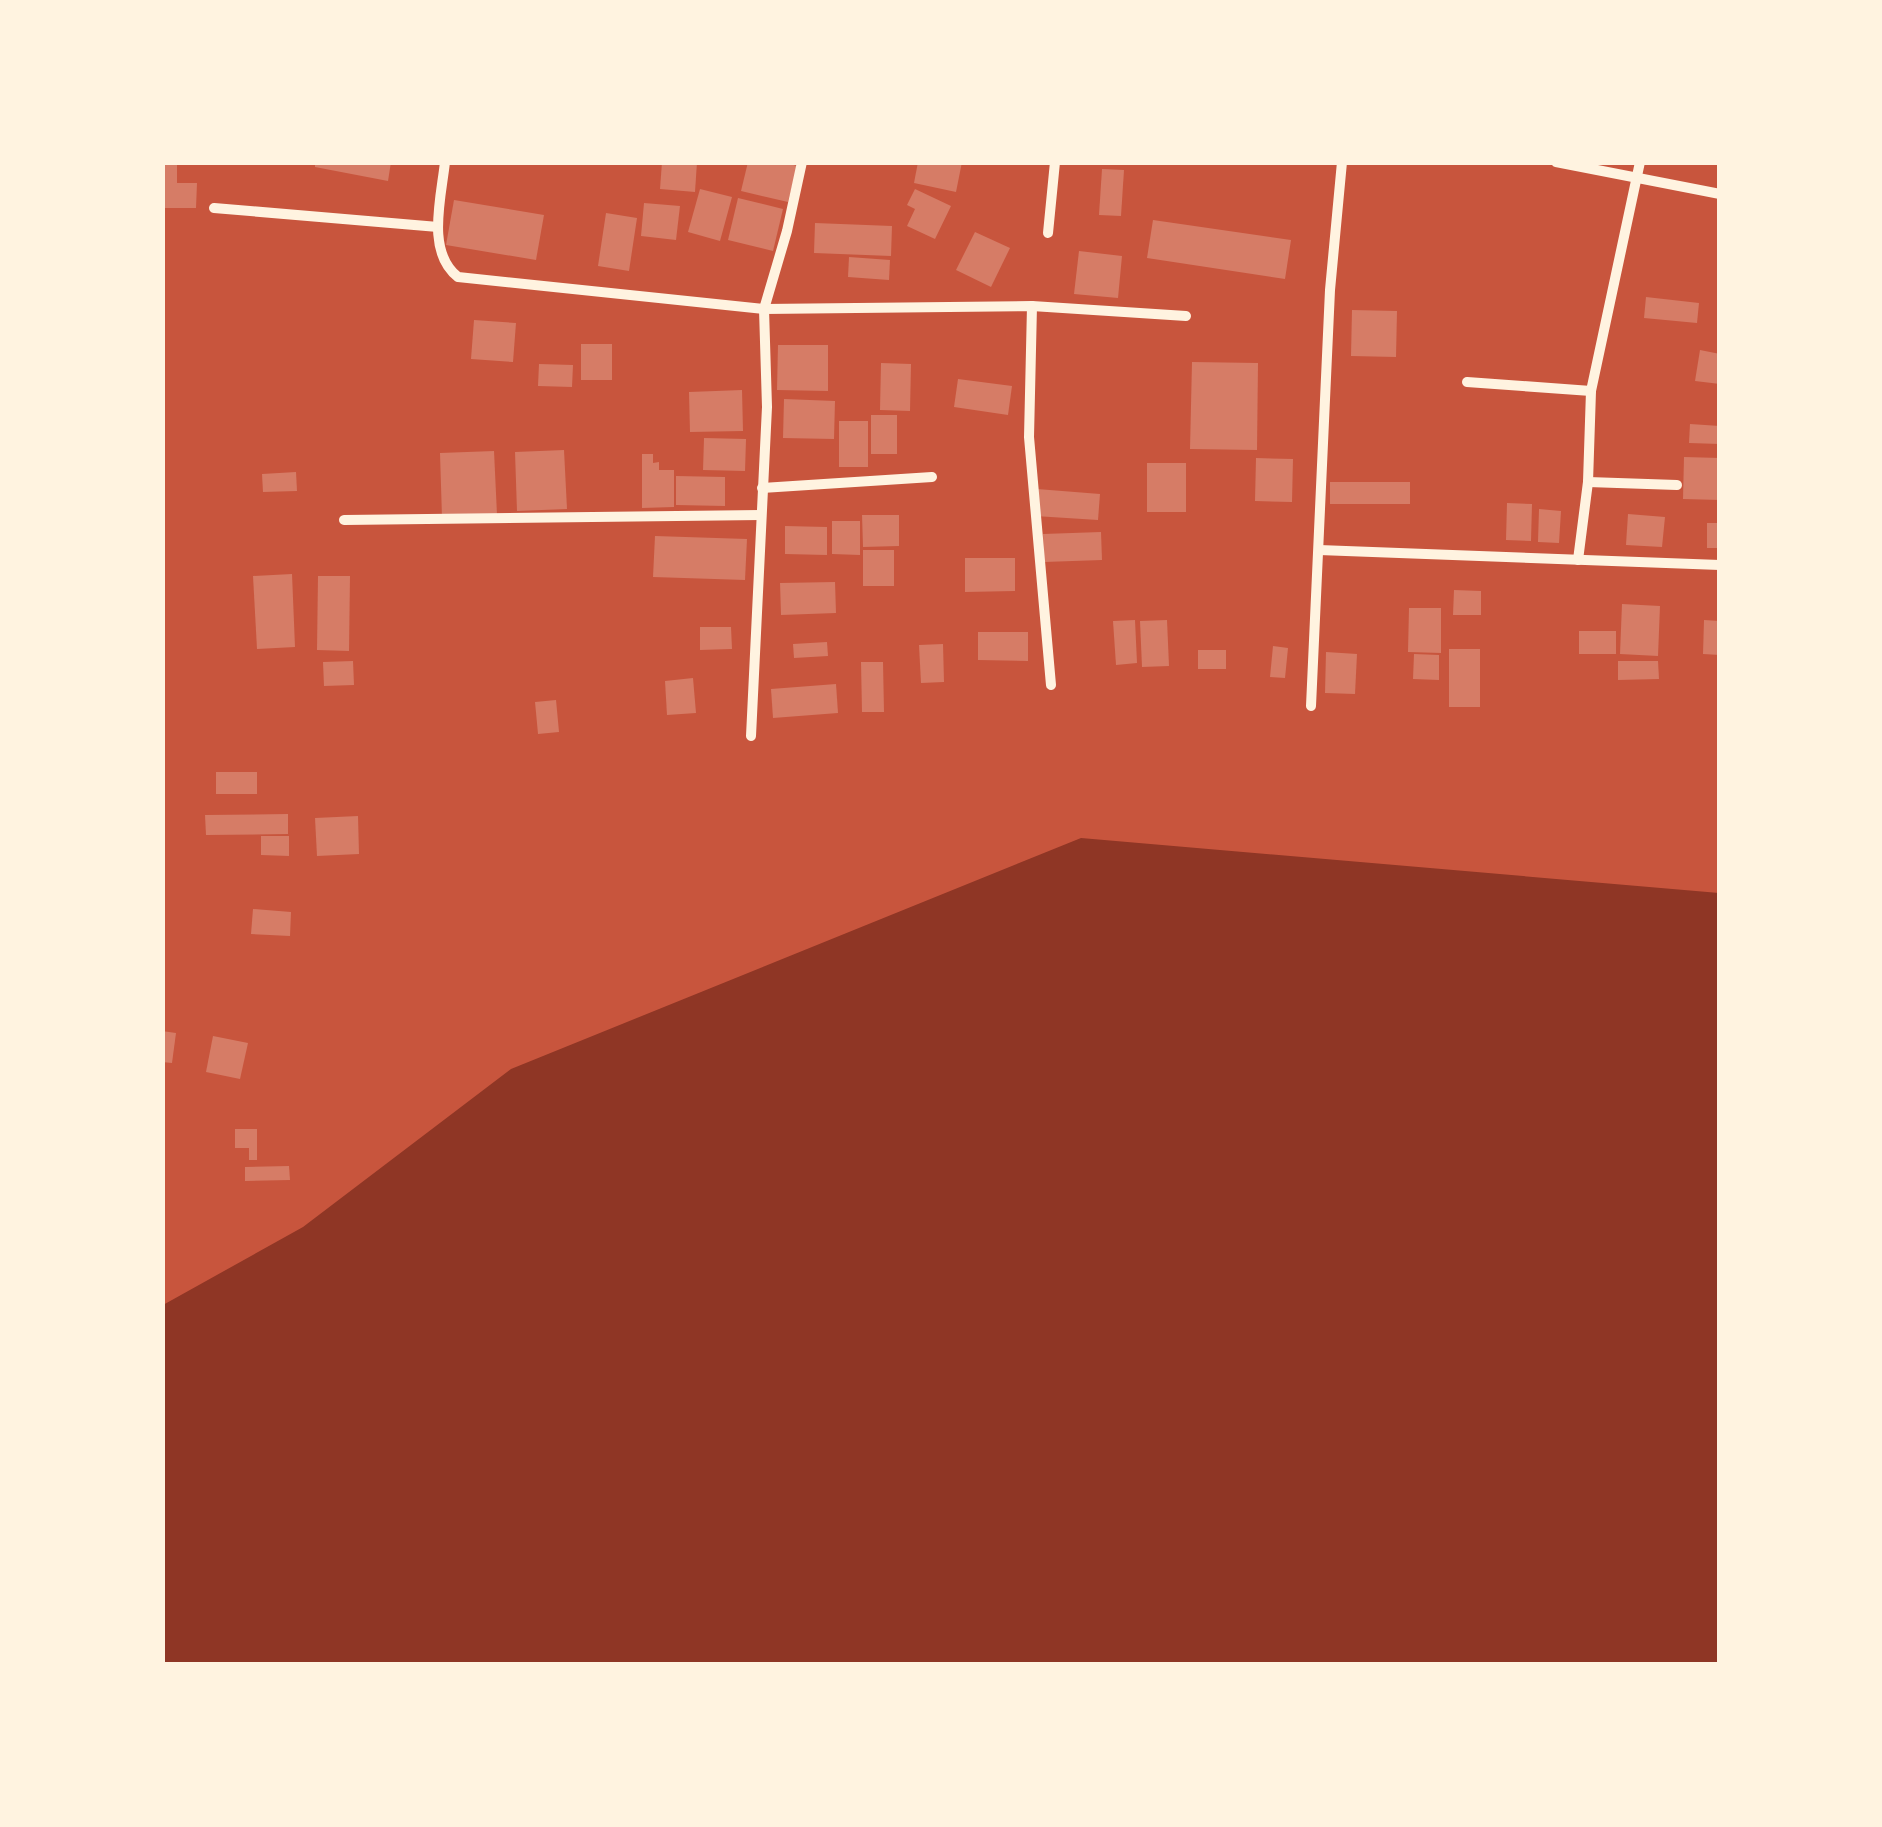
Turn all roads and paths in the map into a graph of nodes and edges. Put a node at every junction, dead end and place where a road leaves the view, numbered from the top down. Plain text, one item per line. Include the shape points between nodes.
1 (445, 162) edge
2 (802, 162) edge
3 (1056, 162) edge
4 (1342, 162) edge
5 (1556, 162) edge
6 (1640, 162) edge
7 (1636, 179) junction
8 (1720, 194) edge
9 (214, 208) dead end
10 (438, 227) junction
11 (1048, 233) dead end
12 (1032, 306) junction
13 (764, 309) junction
14 (1186, 316) dead end
15 (1467, 382) dead end
16 (1590, 391) junction
17 (932, 477) dead end
18 (1588, 482) junction
19 (1677, 485) dead end
20 (762, 488) junction
21 (761, 516) junction
22 (344, 520) dead end
23 (1319, 550) junction
24 (1578, 560) junction
25 (1720, 564) edge
26 (1051, 684) dead end
27 (1311, 706) dead end
28 (751, 736) dead end

1 - 10 street
2 - 13 street
3 - 11 street
4 - 23 street
5 - 7 street
6 - 7 street
7 - 8 street
7 - 16 street
9 - 10 street
10 - 13 street via 446,268 458,278
12 - 13 street
12 - 14 street
12 - 26 street via 1029,437
13 - 20 street
15 - 16 street
16 - 18 street
17 - 20 street
18 - 19 street
18 - 24 street
20 - 21 street
21 - 22 street
21 - 28 street
23 - 24 street
23 - 27 street
24 - 25 street

